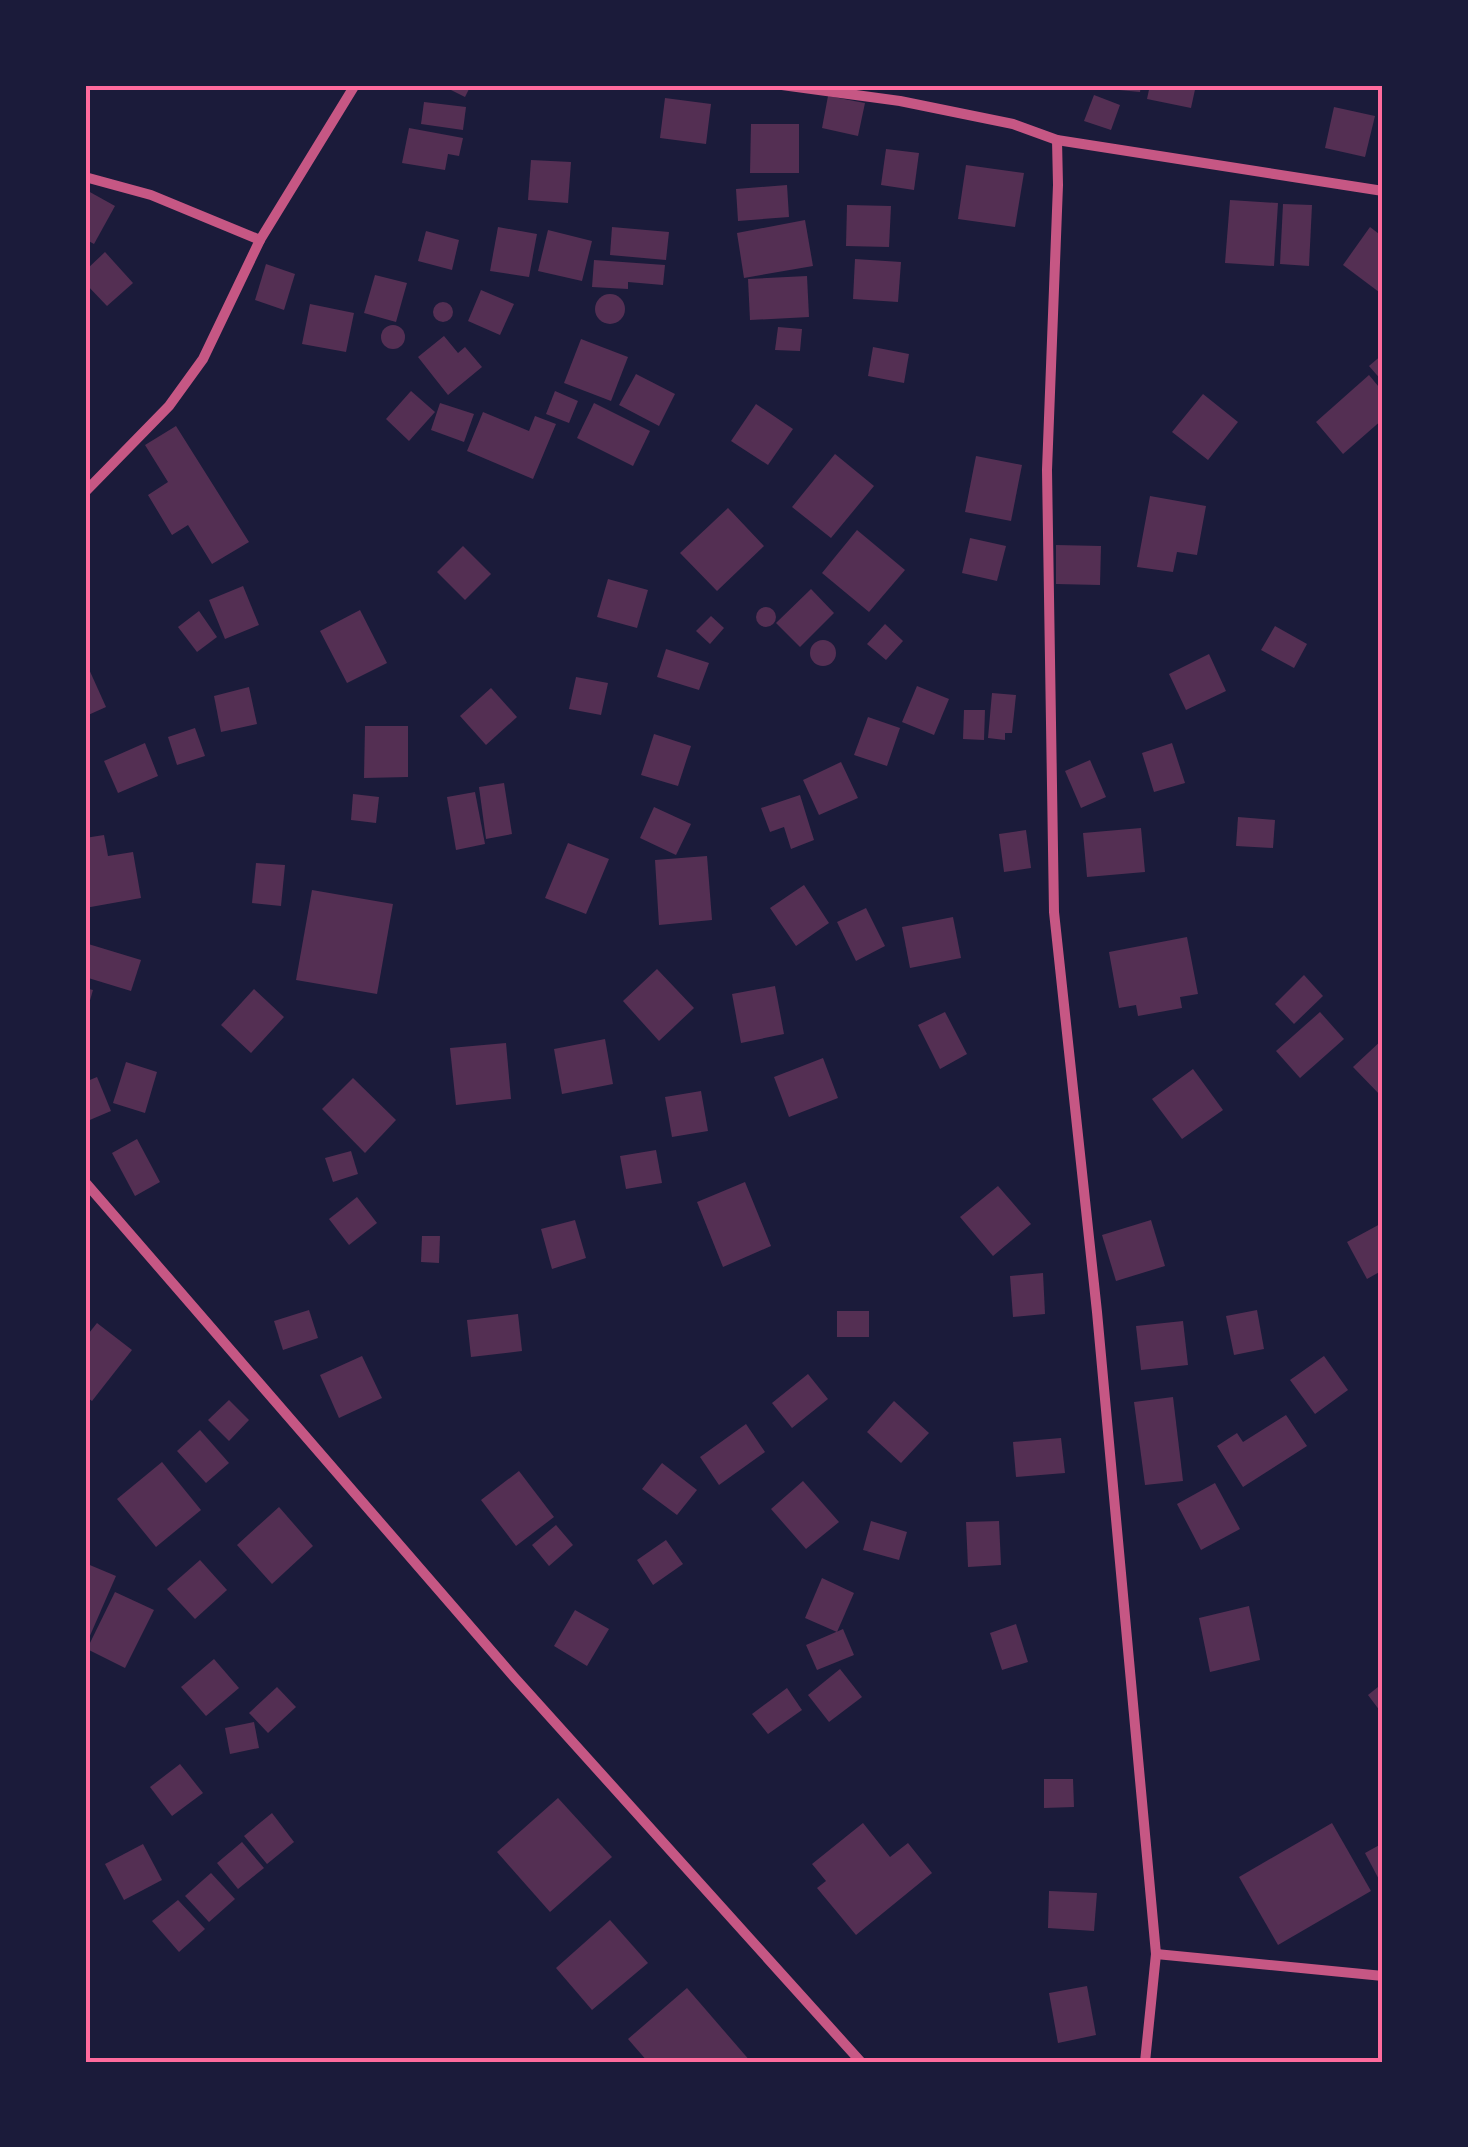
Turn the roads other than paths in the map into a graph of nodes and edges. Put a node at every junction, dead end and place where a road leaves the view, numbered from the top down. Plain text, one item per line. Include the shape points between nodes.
1 (354, 85) edge
2 (782, 85) edge
3 (1056, 140) junction
4 (85, 177) edge
5 (1383, 191) edge
6 (260, 240) junction
7 (85, 492) edge
8 (85, 1182) edge
9 (1156, 1954) junction
10 (1383, 1976) edge
11 (860, 2062) edge
12 (1145, 2062) edge

1 - 6 street
2 - 3 street via 919,104
3 - 5 street
3 - 9 street via 1047,470 1054,912
4 - 6 street via 151,195
6 - 7 street via 203,359 169,406
8 - 11 street via 514,1678
9 - 10 street
9 - 12 street

